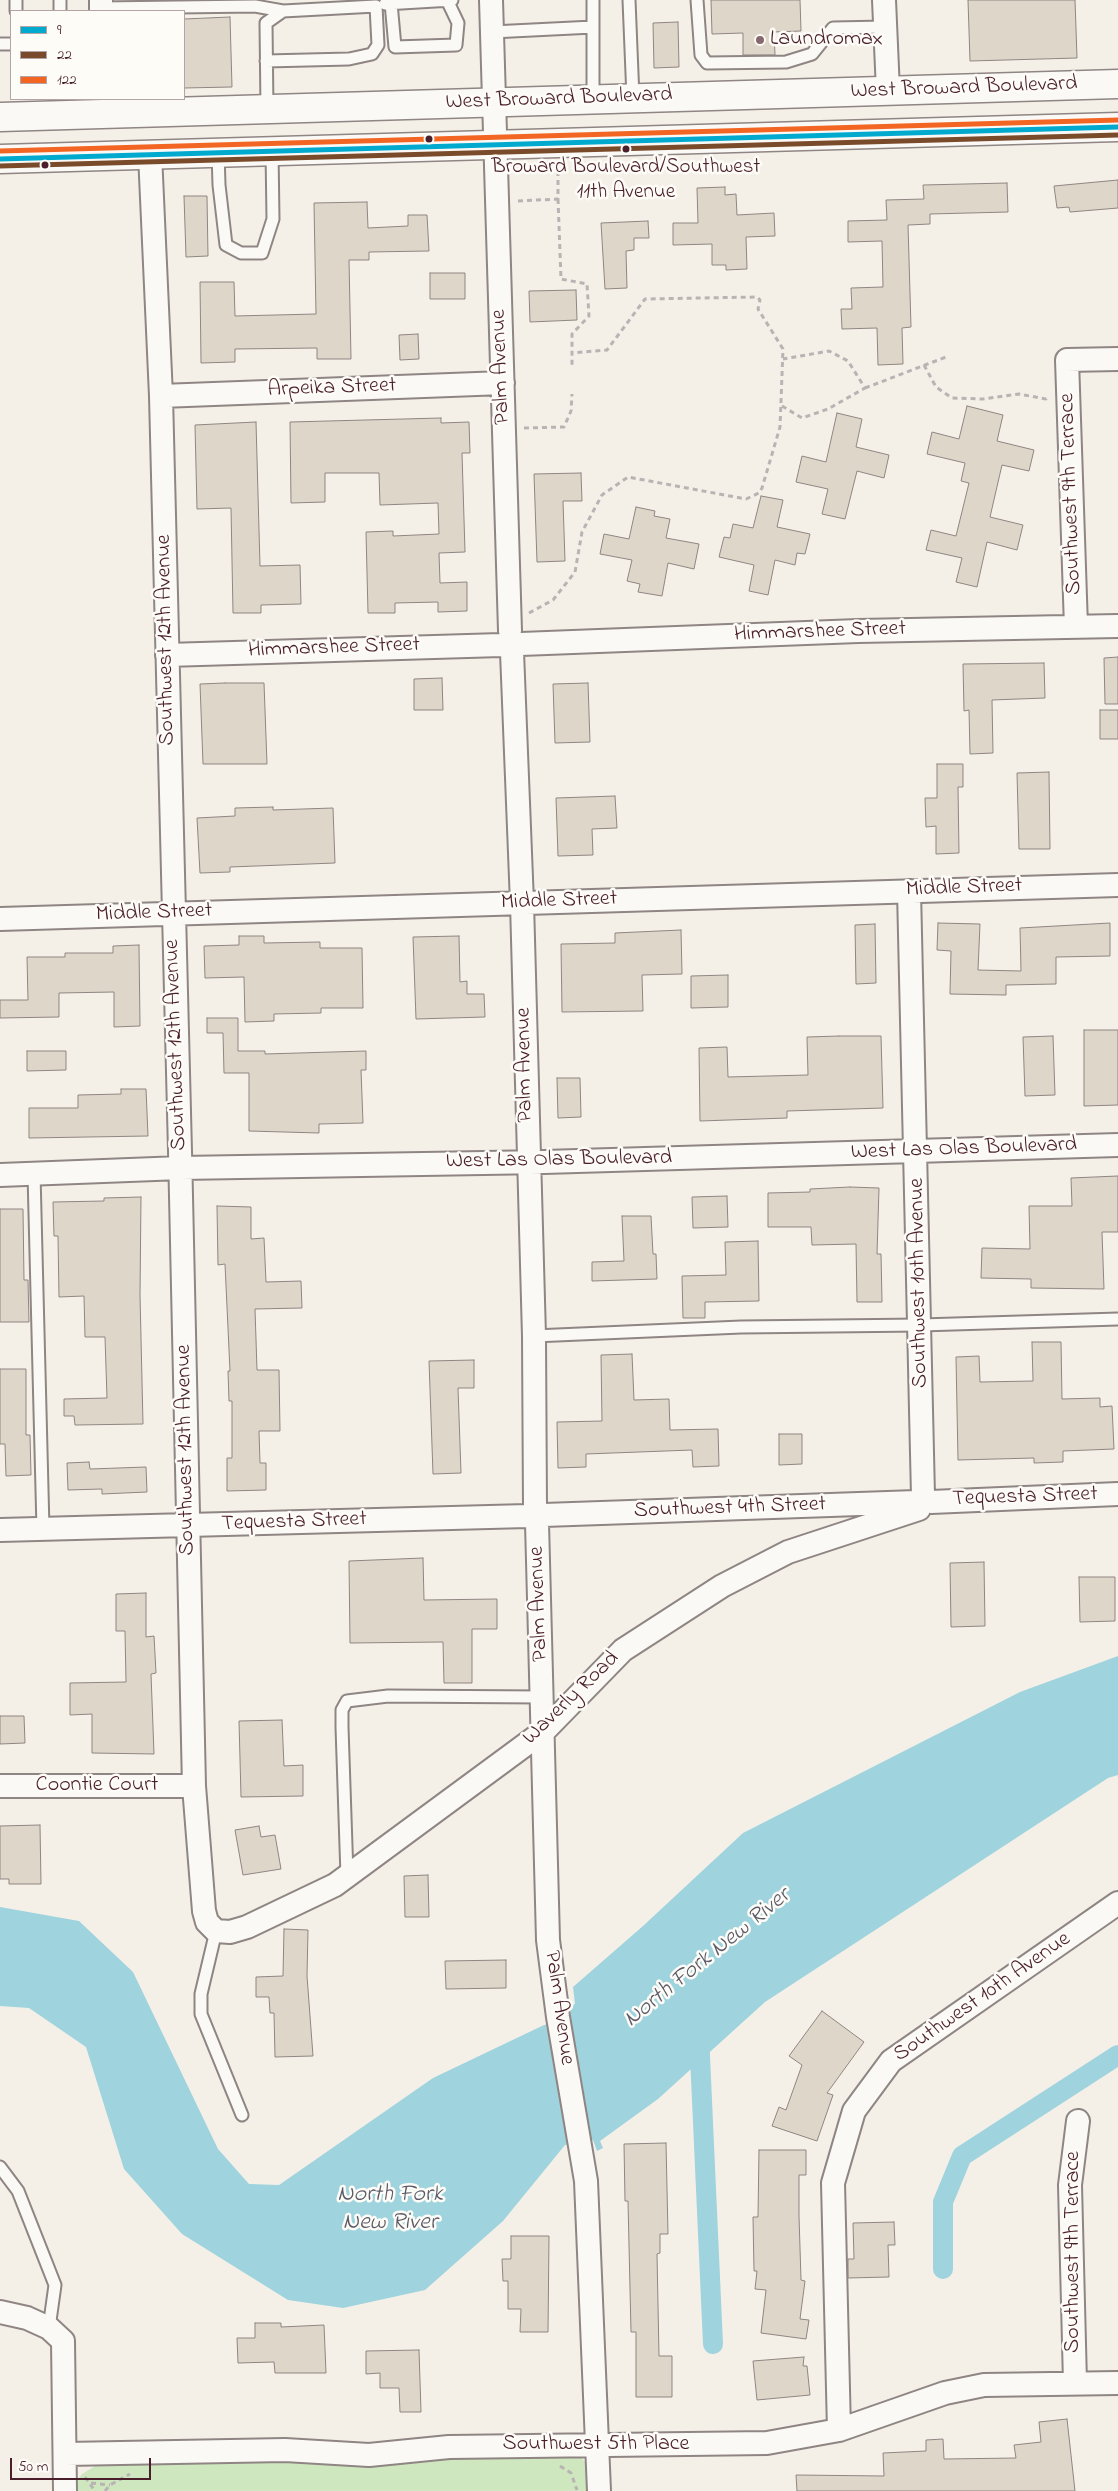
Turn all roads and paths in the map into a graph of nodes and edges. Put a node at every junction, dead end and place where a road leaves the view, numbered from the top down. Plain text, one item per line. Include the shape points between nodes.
1 (447, 0) edge
2 (452, 0) edge
3 (491, 0) edge
4 (593, 0) edge
5 (629, 0) edge
6 (697, 0) edge
7 (884, 0) edge
8 (391, 3) junction
9 (101, 6) edge
10 (376, 6) junction
11 (283, 11) junction
12 (593, 26) junction
13 (885, 28) junction
14 (492, 32) junction
15 (266, 61) junction
16 (1118, 84) edge
17 (888, 91) junction
18 (633, 98) junction
19 (593, 99) junction
20 (495, 102) junction
21 (103, 106) edge
22 (267, 109) junction
23 (0, 117) edge
24 (1118, 126) edge
25 (496, 144) junction
26 (272, 151) junction
27 (218, 152) junction
28 (150, 154) junction
29 (0, 159) edge
30 (558, 168) dead end
31 (558, 199) junction
32 (518, 200) dead end
33 (572, 353) junction
34 (946, 357) dead end
35 (784, 359) junction
36 (1118, 359) edge
37 (924, 365) junction
38 (572, 368) dead end
39 (503, 383) junction
40 (865, 388) junction
41 (572, 394) dead end
42 (161, 396) junction
43 (1050, 396) dead end
44 (782, 406) junction
45 (523, 428) dead end
46 (528, 613) dead end
47 (1118, 626) edge
48 (1076, 627) junction
49 (511, 643) junction
50 (167, 655) junction
51 (1118, 885) edge
52 (909, 891) junction
53 (522, 903) junction
54 (174, 914) junction
55 (0, 919) edge
56 (1118, 1145) edge
57 (917, 1152) junction
58 (528, 1162) junction
59 (181, 1168) junction
60 (34, 1174) junction
61 (0, 1176) edge
62 (1118, 1319) edge
63 (921, 1325) junction
64 (534, 1336) junction
65 (1118, 1494) edge
66 (923, 1502) junction
67 (536, 1516) junction
68 (189, 1526) junction
69 (43, 1529) junction
70 (0, 1530) edge
71 (543, 1697) junction
72 (544, 1731) junction
73 (0, 1786) edge
74 (194, 1786) junction
75 (347, 1876) junction
76 (1118, 1903) edge
77 (216, 1931) junction
78 (242, 2115) dead end
79 (1078, 2121) dead end
80 (0, 2167) edge
81 (0, 2312) edge
82 (50, 2328) junction
83 (1075, 2383) junction
84 (1118, 2383) edge
85 (839, 2430) junction
86 (598, 2444) junction
87 (66, 2454) junction
88 (90, 2483) dead end
89 (110, 2485) dead end
90 (65, 2491) edge
91 (599, 2491) edge

1 - 2 lane
1 - 8 lane
1 - 8 lane via 458,23 456,45 395,47
3 - 14 street, Palm Avenue
4 - 12 lane
5 - 18 lane
6 - 13 lane via 701,55 707,63 786,62 812,54 833,28
7 - 13 street
8 - 10 lane
9 - 11 lane via 255,6
10 - 11 lane
10 - 15 lane via 378,45 372,54 349,59
11 - 15 lane via 266,23
12 - 14 lane
12 - 19 lane
13 - 17 street
14 - 20 street, Palm Avenue
15 - 22 lane
16 - 17 main road, West Broward Boulevard
17 - 18 main road, West Broward Boulevard
18 - 19 main road, West Broward Boulevard
19 - 20 main road, West Broward Boulevard
20 - 22 main road, West Broward Boulevard
20 - 25 street, Palm Avenue
21 - 22 main road, West Broward Boulevard
21 - 23 main road, West Broward Boulevard
24 - 25 main road, West Broward Boulevard
25 - 26 main road, West Broward Boulevard
25 - 39 street, Palm Avenue
26 - 27 main road, West Broward Boulevard
26 - 27 lane via 274,219 262,253 241,253 226,246
27 - 28 main road, West Broward Boulevard
28 - 29 main road, West Broward Boulevard
28 - 42 street, Southwest 12th Avenue
30 - 31 path
31 - 32 path
31 - 33 path via 561,279 587,284 589,316 572,334
33 - 35 path via 608,350 645,299 757,297 760,300 758,309 784,349
33 - 38 path
34 - 37 path
35 - 40 path via 829,351 848,361
35 - 44 path
36 - 48 street, Southwest 9th Terrace via 1067,360
37 - 40 path
37 - 43 path via 936,387 952,398 982,399 1019,394 1046,399
39 - 42 street, Arpeika Street
39 - 49 street, Palm Avenue
40 - 44 path via 828,409 802,418
41 - 45 path via 571,411 564,427
42 - 50 street, Southwest 12th Avenue
44 - 46 path via 780,427 759,493 746,499 628,477 602,495 582,532 575,572 553,600
47 - 48 street, Himmarshee Street
48 - 49 street, Himmarshee Street
49 - 50 street, Himmarshee Street
49 - 53 street, Palm Avenue
50 - 54 street, Southwest 12th Avenue
51 - 52 street, Middle Street
52 - 53 street, Middle Street
52 - 57 street, Southwest 10th Avenue
53 - 54 street, Middle Street
53 - 58 street, Palm Avenue
54 - 55 street, Middle Street
54 - 59 street, Southwest 12th Avenue
56 - 57 street, West Las Olas Boulevard
57 - 58 street, West Las Olas Boulevard
57 - 63 street, Southwest 10th Avenue
58 - 59 street, West Las Olas Boulevard
58 - 64 street, Palm Avenue
59 - 60 street, West Las Olas Boulevard
59 - 68 street, Southwest 12th Avenue
60 - 61 street, West Las Olas Boulevard
60 - 69 lane
62 - 63 lane
63 - 64 lane via 741,1327
63 - 66 street, Southwest 10th Avenue
64 - 67 street, Palm Avenue
65 - 66 street, Tequesta Street
66 - 67 street, Southwest 4th Street
66 - 72 street, Waverly Road via 788,1552 722,1586 623,1650
67 - 68 street, Tequesta Street
67 - 71 street, Palm Avenue
68 - 69 street, Tequesta Street
68 - 74 street, Southwest 12th Avenue
69 - 70 street, Tequesta Street
71 - 72 street, Palm Avenue
71 - 75 lane via 388,1696 348,1701 342,1710
72 - 75 street, Waverly Road
72 - 86 street, Palm Avenue via 548,1940 586,2181
73 - 74 street, Coontie Court
74 - 77 street, Southwest 12th Avenue via 204,1910 207,1922
75 - 77 street, Waverly Road via 322,1893 247,1926 230,1932
76 - 85 street, Southwest 10th Avenue via 891,2061 854,2111 833,2183
77 - 78 lane via 201,1994 201,2014
79 - 83 street, Southwest 9th Terrace via 1070,2185
80 - 82 lane via 18,2191 56,2285
81 - 82 street via 27,2318
82 - 87 street via 62,2341
83 - 84 street, Southwest 5th Place
83 - 85 street, Southwest 5th Place via 974,2387 945,2393
85 - 86 street, Southwest 5th Place via 767,2444
86 - 87 street, Southwest 5th Place via 449,2447 369,2455 285,2450
86 - 91 street, Palm Avenue
87 - 90 street
88 - 89 path

